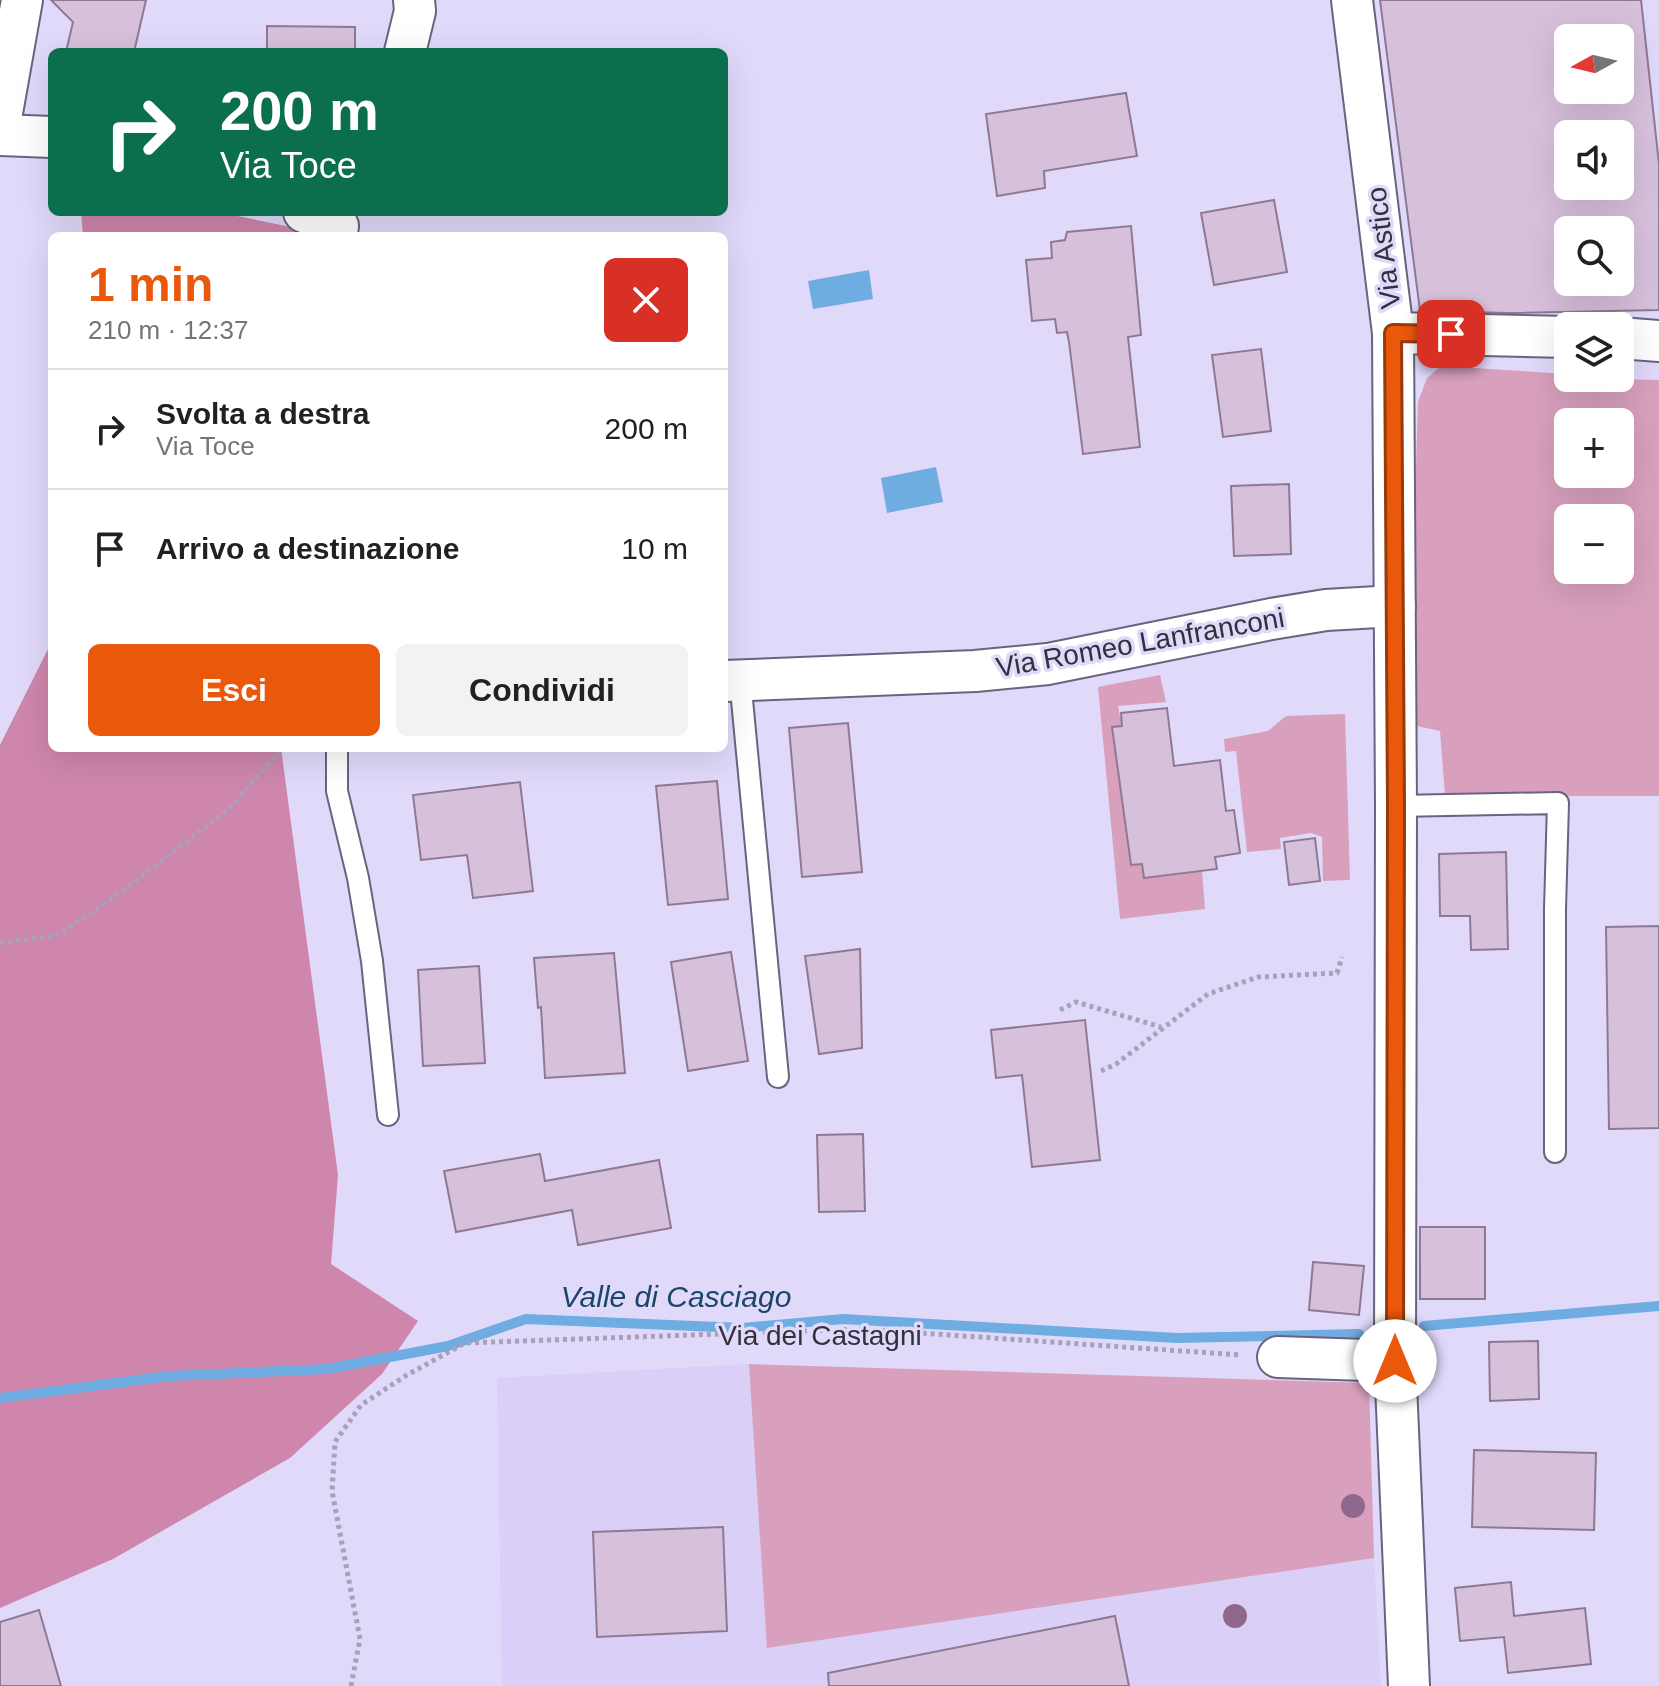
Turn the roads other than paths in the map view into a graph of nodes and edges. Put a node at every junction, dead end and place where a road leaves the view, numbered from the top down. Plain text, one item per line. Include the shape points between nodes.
1 (22, 0) edge
2 (414, 0) edge
3 (1352, 0) edge
4 (406, 48) edge
5 (0, 124) edge
6 (0, 135) edge
7 (48, 137) edge
8 (1393, 333) junction
9 (1554, 337) edge
10 (1634, 339) edge
11 (1659, 341) edge
12 (1395, 606) junction
13 (732, 680) edge
14 (337, 752) edge
15 (1396, 806) junction
16 (778, 1077) dead end
17 (388, 1115) dead end
18 (1555, 1152) dead end
19 (1278, 1357) road end
20 (1395, 1361) junction
21 (1409, 1686) edge

1 - 5 street
2 - 4 street
3 - 8 street, Via Astico
6 - 7 street
8 - 9 street
8 - 12 street, Via Astico
10 - 11 street
12 - 13 street, Via Romeo Lanfranconi via 1312,612 1035,665
12 - 15 street, Via Astico
13 - 16 lane, Via Romeo Lanfranconi
14 - 17 lane via 337,791 372,961
15 - 18 lane via 1558,803
15 - 20 street, Via Astico
19 - 20 street
20 - 21 street, Via Astico

